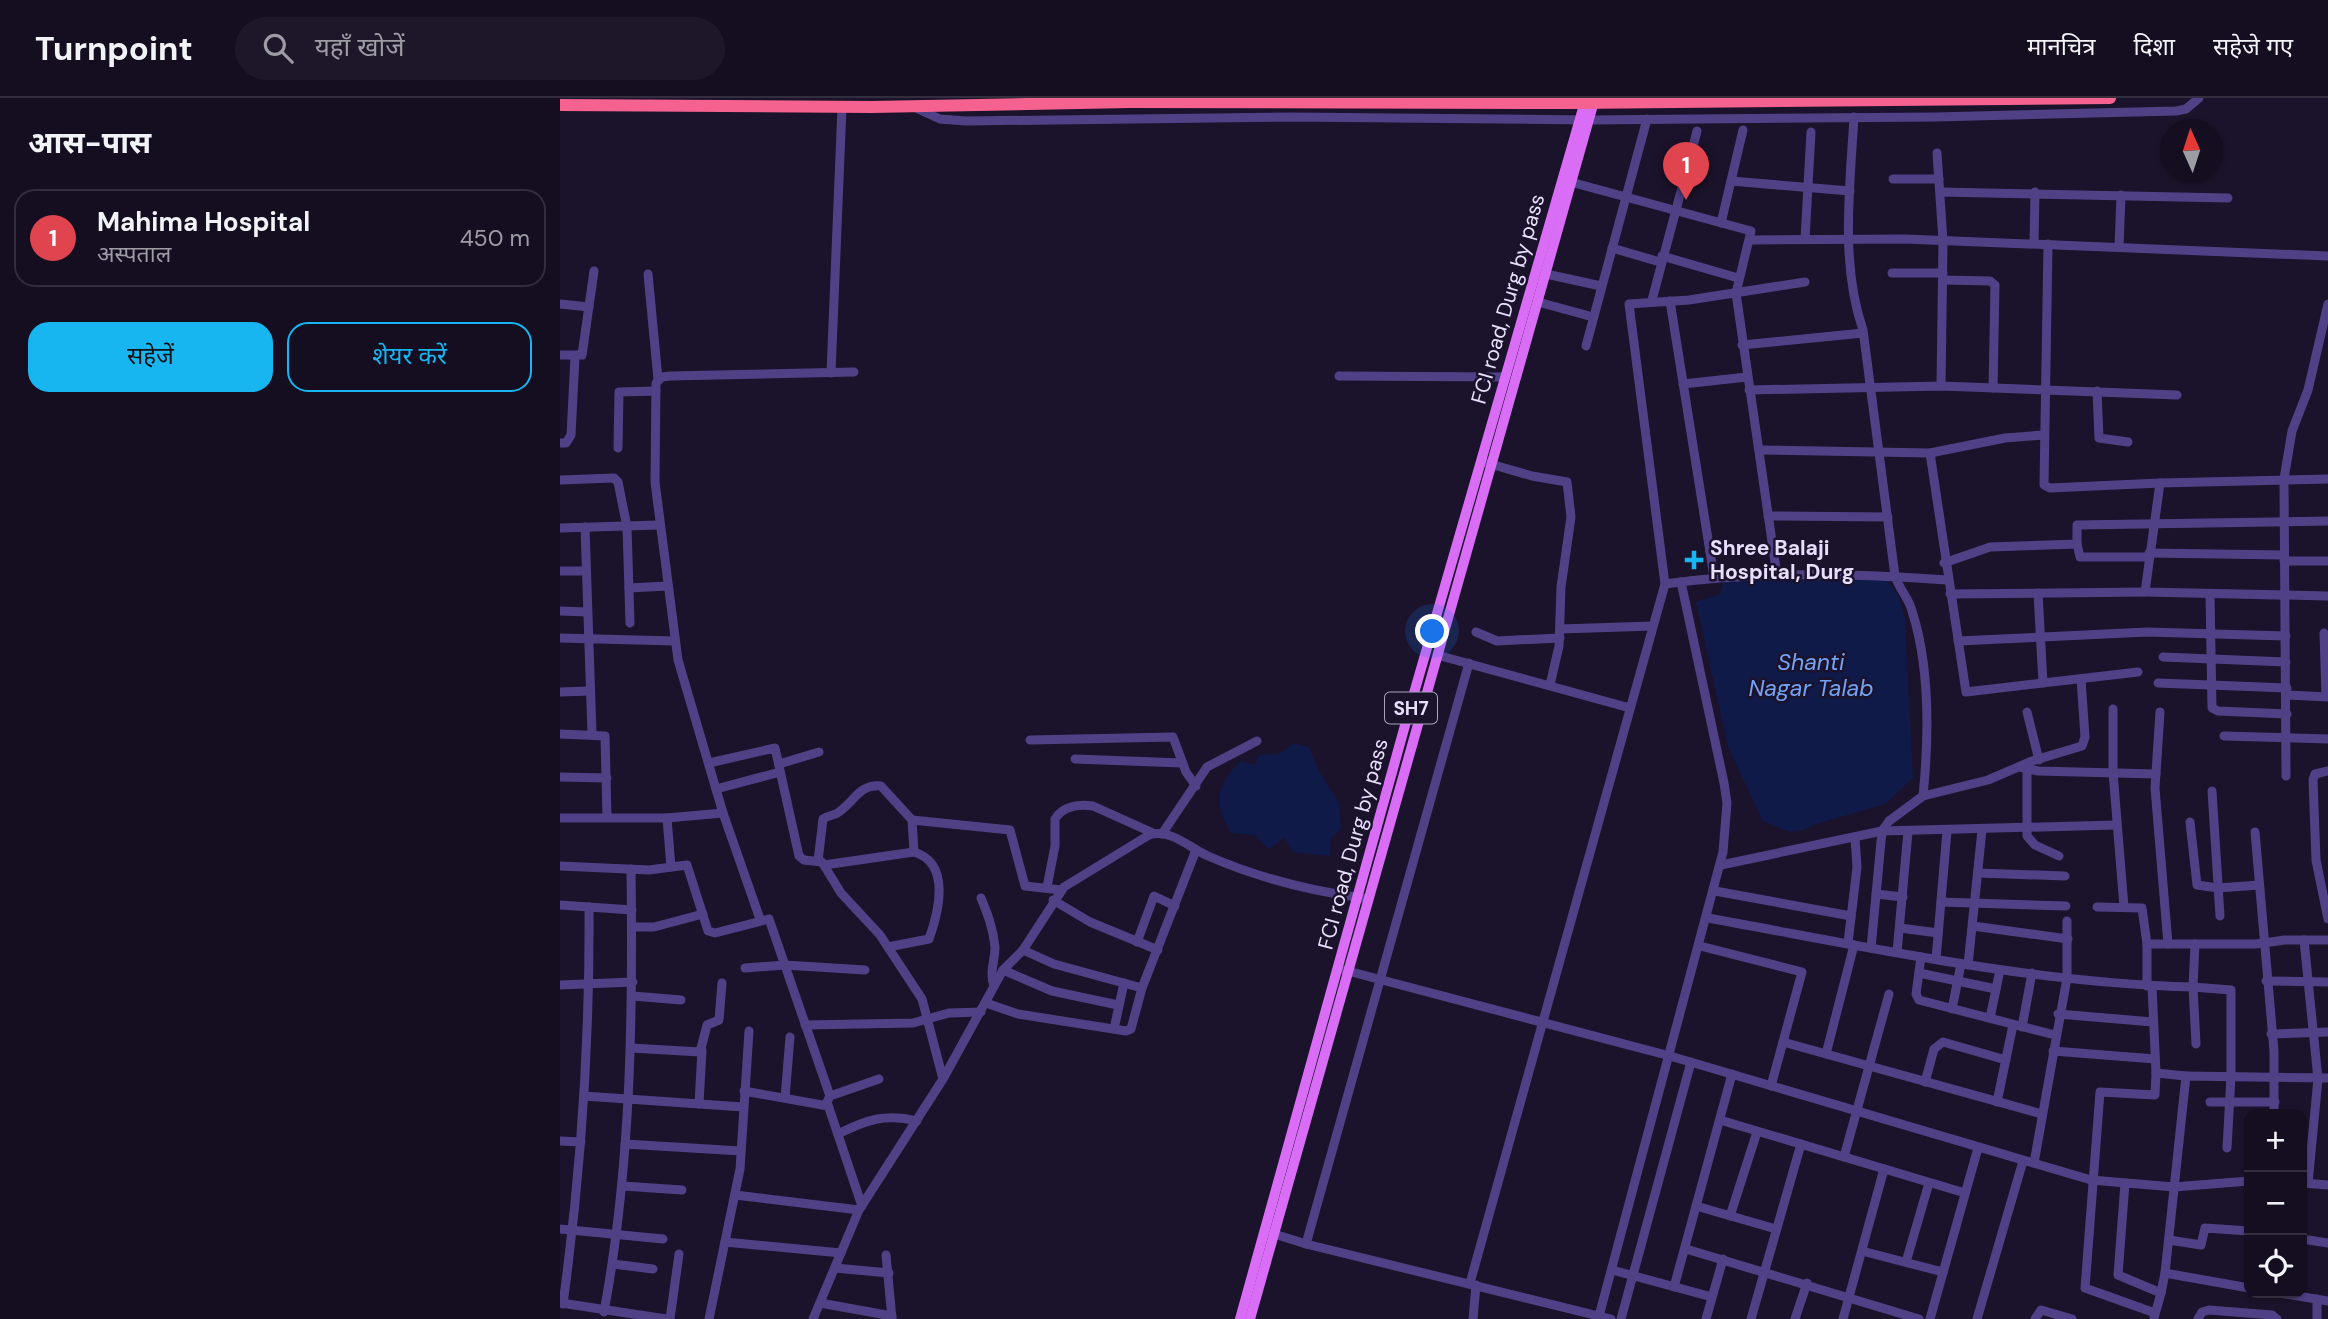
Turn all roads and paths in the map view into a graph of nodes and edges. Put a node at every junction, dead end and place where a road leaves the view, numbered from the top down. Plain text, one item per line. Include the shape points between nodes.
1 (1586, 98) edge
2 (1595, 98) edge
3 (2110, 98) edge
4 (2199, 98) edge
5 (560, 105) edge
6 (912, 106) junction
7 (842, 107) junction
8 (1854, 117) junction
9 (1584, 119) junction
10 (1647, 119) junction
11 (1743, 130) dead end
12 (1697, 131) dead end
13 (1811, 132) dead end
14 (1937, 153) dead end
15 (1893, 179) dead end
16 (1939, 179) junction
17 (1567, 181) junction
18 (1731, 181) junction
19 (1808, 189) junction
20 (1850, 191) junction
21 (1941, 192) junction
22 (2035, 192) junction
23 (2121, 195) junction
24 (1626, 198) junction
25 (2228, 198) dead end
26 (1675, 211) junction
27 (1721, 223) junction
28 (1805, 239) junction
29 (1850, 239) junction
30 (1751, 240) junction
31 (1943, 241) junction
32 (2035, 243) junction
33 (2048, 244) junction
34 (2119, 247) junction
35 (1612, 248) junction
36 (2328, 256) edge
37 (1661, 259) junction
38 (594, 271) dead end
39 (1892, 273) dead end
40 (648, 274) dead end
41 (1546, 274) junction
42 (1943, 277) junction
43 (1738, 278) junction
44 (1805, 282) dead end
45 (1601, 286) junction
46 (1736, 293) junction
47 (1652, 300) junction
48 (1670, 300) junction
49 (1538, 302) junction
50 (560, 304) edge
51 (2328, 304) edge
52 (589, 307) junction
53 (1593, 317) junction
54 (1863, 333) junction
55 (1742, 345) junction
56 (1586, 346) dead end
57 (560, 355) edge
58 (575, 357) junction
59 (854, 372) dead end
60 (831, 373) junction
61 (1339, 376) dead end
62 (1506, 377) junction
63 (1747, 377) junction
64 (658, 379) junction
65 (1684, 384) junction
66 (1867, 386) junction
67 (1941, 386) junction
68 (1993, 388) junction
69 (1749, 390) junction
70 (2046, 390) junction
71 (656, 391) junction
72 (2097, 391) junction
73 (2178, 395) dead end
74 (2043, 435) junction
75 (2128, 442) dead end
76 (560, 443) edge
77 (618, 448) dead end
78 (1759, 450) junction
79 (1877, 453) junction
80 (1930, 453) junction
81 (1487, 463) junction
82 (2284, 479) junction
83 (2328, 479) edge
84 (560, 480) edge
85 (2160, 482) junction
86 (1768, 516) junction
87 (1888, 517) junction
88 (2283, 521) junction
89 (2328, 521) edge
90 (2152, 523) junction
91 (659, 525) junction
92 (560, 527) edge
93 (585, 527) junction
94 (627, 527) junction
95 (2077, 544) junction
96 (2149, 555) junction
97 (2284, 558) junction
98 (2328, 561) edge
99 (1944, 563) junction
100 (560, 571) edge
101 (586, 571) junction
102 (1777, 576) junction
103 (1895, 576) junction
104 (1714, 577) junction
105 (1947, 580) junction
106 (1681, 582) junction
107 (1665, 584) junction
108 (667, 586) junction
109 (629, 588) junction
110 (2144, 592) junction
111 (2038, 593) junction
112 (1950, 594) junction
113 (2210, 594) junction
114 (2286, 595) junction
115 (2328, 596) edge
116 (560, 611) edge
117 (587, 611) junction
118 (630, 623) dead end
119 (1653, 626) junction
120 (1476, 632) dead end
121 (2324, 633) dead end
122 (1560, 634) junction
123 (2210, 634) junction
124 (2286, 636) junction
125 (2040, 637) junction
126 (560, 638) edge
127 (588, 639) junction
128 (675, 641) junction
129 (1958, 641) junction
130 (1437, 655) junction
131 (2163, 657) dead end
132 (2211, 659) junction
133 (2286, 662) junction
134 (1469, 663) junction
135 (2138, 672) dead end
136 (2081, 679) junction
137 (2043, 683) junction
138 (2158, 683) dead end
139 (1550, 685) junction
140 (2211, 685) junction
141 (590, 691) junction
142 (560, 692) edge
143 (2287, 692) junction
144 (2327, 696) edge
145 (1630, 708) junction
146 (2113, 709) dead end
147 (2028, 712) dead end
148 (2160, 712) dead end
149 (2287, 714) junction
150 (560, 734) edge
151 (592, 734) junction
152 (2224, 736) dead end
153 (2328, 739) edge
154 (1030, 740) dead end
155 (2287, 740) junction
156 (1257, 741) dead end
157 (820, 752) dead end
158 (1075, 759) dead end
159 (2039, 760) junction
160 (709, 763) junction
161 (1182, 763) junction
162 (2024, 767) junction
163 (780, 768) junction
164 (2328, 771) edge
165 (2113, 772) junction
166 (2156, 774) junction
167 (2286, 776) dead end
168 (560, 777) edge
169 (607, 778) junction
170 (1196, 786) junction
171 (716, 789) junction
172 (2212, 791) dead end
173 (1923, 796) junction
174 (723, 813) junction
175 (607, 817) junction
176 (560, 818) edge
177 (667, 818) junction
178 (912, 820) junction
179 (2190, 822) dead end
180 (2116, 825) junction
181 (2028, 826) junction
182 (1982, 830) junction
183 (1882, 831) junction
184 (1947, 831) junction
185 (1909, 832) junction
186 (2255, 832) dead end
187 (1158, 834) junction
188 (1856, 838) junction
189 (1196, 850) junction
190 (914, 852) junction
191 (2059, 856) dead end
192 (821, 863) junction
193 (1721, 865) junction
194 (560, 866) edge
195 (671, 867) junction
196 (631, 869) junction
197 (1978, 873) junction
198 (2065, 876) dead end
199 (2259, 885) junction
200 (1047, 887) junction
201 (2218, 888) junction
202 (1062, 890) junction
203 (1715, 891) junction
204 (1876, 894) junction
205 (1903, 897) junction
206 (981, 898) dead end
207 (1364, 898) junction
208 (1053, 900) junction
209 (1941, 902) junction
210 (1976, 904) junction
211 (560, 905) edge
212 (1175, 906) junction
213 (2066, 906) dead end
214 (589, 907) junction
215 (2097, 907) dead end
216 (2124, 907) junction
217 (632, 910) junction
218 (703, 914) junction
219 (1851, 916) junction
220 (2220, 916) dead end
221 (1708, 918) junction
222 (760, 919) junction
223 (2328, 919) edge
224 (2067, 921) dead end
225 (1973, 926) junction
226 (632, 927) junction
227 (1900, 928) junction
228 (1938, 933) junction
229 (2068, 939) junction
230 (2304, 940) junction
231 (2328, 940) edge
232 (1137, 942) junction
233 (2263, 943) junction
234 (1851, 944) junction
235 (2147, 944) junction
236 (2168, 944) junction
237 (2195, 944) junction
238 (1700, 946) junction
239 (888, 947) junction
240 (1871, 948) junction
241 (1023, 950) junction
242 (1158, 950) junction
243 (1897, 952) junction
244 (1921, 957) junction
245 (994, 958) junction
246 (1936, 960) junction
247 (785, 965) junction
248 (1965, 965) junction
249 (745, 968) dead end
250 (1005, 969) junction
251 (865, 970) dead end
252 (1344, 970) junction
253 (2000, 970) junction
254 (1919, 973) junction
255 (2032, 973) junction
256 (2067, 978) junction
257 (1380, 981) junction
258 (1957, 981) junction
259 (2266, 981) junction
260 (589, 982) junction
261 (633, 982) junction
262 (2308, 982) junction
263 (2328, 982) edge
264 (722, 983) dead end
265 (1124, 983) junction
266 (560, 985) edge
267 (994, 986) junction
268 (2149, 986) junction
269 (2193, 987) junction
270 (1142, 988) junction
271 (1996, 989) junction
272 (1889, 994) dead end
273 (633, 996) junction
274 (681, 1000) dead end
275 (1118, 1005) junction
276 (983, 1007) junction
277 (1952, 1009) junction
278 (2058, 1014) junction
279 (1990, 1018) junction
280 (929, 1019) junction
281 (2153, 1022) junction
282 (804, 1025) junction
283 (1544, 1025) junction
284 (2018, 1026) junction
285 (1114, 1029) junction
286 (749, 1031) dead end
287 (2328, 1031) edge
288 (2314, 1032) junction
289 (2271, 1034) junction
290 (2055, 1035) junction
291 (790, 1037) dead end
292 (1783, 1042) junction
293 (2196, 1044) dead end
294 (631, 1048) junction
295 (702, 1050) junction
296 (2053, 1051) junction
297 (1826, 1054) junction
298 (1670, 1056) junction
299 (2155, 1059) junction
300 (2006, 1060) junction
301 (1691, 1062) junction
302 (1870, 1066) junction
303 (2155, 1073) junction
304 (1732, 1074) junction
305 (2186, 1076) junction
306 (2231, 1076) junction
307 (2275, 1077) junction
308 (879, 1079) dead end
309 (943, 1079) junction
310 (2323, 1079) edge
311 (1925, 1082) junction
312 (1771, 1086) junction
313 (744, 1091) junction
314 (584, 1096) junction
315 (628, 1098) junction
316 (785, 1098) junction
317 (829, 1101) junction
318 (2230, 1101) junction
319 (1997, 1102) junction
320 (2210, 1102) dead end
321 (2275, 1102) junction
322 (699, 1104) junction
323 (743, 1107) junction
324 (2274, 1109) edge
325 (1857, 1111) junction
326 (2042, 1114) junction
327 (1720, 1120) junction
328 (917, 1121) junction
329 (1757, 1132) junction
330 (838, 1134) junction
331 (560, 1141) edge
332 (581, 1142) junction
333 (625, 1144) junction
334 (1801, 1144) junction
335 (1978, 1148) junction
336 (2227, 1148) dead end
337 (741, 1151) junction
338 (1844, 1157) junction
339 (2023, 1161) junction
340 (2034, 1163) junction
341 (1884, 1169) junction
342 (2307, 1172) edge
343 (2091, 1180) junction
344 (2244, 1181) edge
345 (1929, 1183) junction
346 (2125, 1183) junction
347 (2307, 1183) edge
348 (2328, 1185) edge
349 (623, 1186) junction
350 (2174, 1187) junction
351 (682, 1190) dead end
352 (1965, 1193) junction
353 (735, 1195) junction
354 (1696, 1206) junction
355 (861, 1208) junction
356 (1730, 1216) junction
357 (560, 1229) edge
358 (1776, 1229) junction
359 (573, 1231) junction
360 (2244, 1231) edge
361 (1269, 1232) junction
362 (616, 1235) junction
363 (663, 1239) dead end
364 (2169, 1240) junction
365 (2307, 1240) edge
366 (725, 1242) junction
367 (2328, 1243) edge
368 (1306, 1244) junction
369 (1686, 1249) junction
370 (1862, 1251) junction
371 (841, 1253) junction
372 (679, 1254) dead end
373 (886, 1255) dead end
374 (1723, 1259) junction
375 (1906, 1262) junction
376 (613, 1264) junction
377 (835, 1268) junction
378 (653, 1269) dead end
379 (1612, 1270) junction
380 (1764, 1272) junction
381 (1943, 1272) junction
382 (889, 1273) junction
383 (2165, 1273) junction
384 (1632, 1276) junction
385 (1807, 1283) junction
386 (1473, 1284) junction
387 (2244, 1286) edge
388 (1674, 1287) junction
389 (2161, 1293) junction
390 (1712, 1297) junction
391 (2307, 1297) edge
392 (1849, 1298) junction
393 (2318, 1299) junction
394 (2328, 1301) edge
395 (820, 1303) junction
396 (562, 1304) edge
397 (604, 1312) junction
398 (1890, 1315) edge
399 (1599, 1316) junction
400 (2155, 1316) edge
401 (892, 1317) edge
402 (668, 1319) edge
403 (709, 1319) edge
404 (813, 1319) edge
405 (1240, 1319) edge
406 (1250, 1319) edge
407 (1473, 1319) edge
408 (1611, 1319) edge
409 (1621, 1319) edge
410 (1706, 1319) edge
411 (1751, 1319) edge
412 (1795, 1319) edge
413 (1843, 1319) edge
414 (1919, 1319) edge
415 (1930, 1319) edge
416 (1976, 1319) edge
417 (2035, 1319) edge
418 (2072, 1319) edge
419 (2198, 1319) edge
420 (2277, 1319) edge
421 (2317, 1319) edge

1 - 9 main road, FCI road, Durg by pass / SH7
2 - 9 main road, FCI road, Durg by pass / SH7
3 - 6 highway
4 - 8 street via 2186,110 2176,111
5 - 7 highway
6 - 7 highway
6 - 9 street via 940,118 966,121
7 - 60 street
8 - 10 street
8 - 20 street
9 - 10 street
9 - 17 main road, FCI road, Durg by pass / SH7
10 - 24 street
11 - 18 street
12 - 26 street
13 - 19 street
14 - 16 street
15 - 16 street
16 - 21 street
17 - 24 street
17 - 41 main road, FCI road, Durg by pass / SH7
17 - 62 main road, FCI road, Durg by pass / SH7
18 - 19 street
18 - 27 street
19 - 20 street
19 - 28 street
20 - 29 street
21 - 22 street
21 - 31 street
22 - 23 street
22 - 32 street
23 - 25 street
23 - 34 street
24 - 26 street
24 - 35 street
26 - 27 street
26 - 37 street
27 - 30 street via 1751,231
28 - 29 street
28 - 30 street
29 - 31 street
29 - 54 street via 1854,299
30 - 43 street
31 - 32 street
31 - 42 street
32 - 33 street
33 - 34 street
33 - 70 street
34 - 36 street
35 - 37 street
35 - 45 street
37 - 43 street
37 - 47 street
38 - 52 street
39 - 42 street
40 - 64 street
41 - 45 street
41 - 49 main road, FCI road, Durg by pass / SH7
42 - 67 street
42 - 68 street via 1995,285
43 - 46 street
44 - 46 street
45 - 53 street
46 - 48 street
46 - 55 street
47 - 48 street
47 - 107 street via 1632,303 1628,309
48 - 65 street
49 - 53 street
49 - 81 main road, FCI road, Durg by pass / SH7
50 - 52 street
51 - 82 street via 2308,390 2292,431
52 - 58 street via 582,355
53 - 56 street
54 - 55 street
54 - 66 street
55 - 63 street
57 - 58 street
58 - 76 street via 571,435 566,443
59 - 60 street
60 - 64 street
61 - 62 street
62 - 81 main road, FCI road, Durg by pass / SH7
63 - 65 street
63 - 69 street
64 - 71 street
65 - 104 street
66 - 67 street
66 - 69 street
66 - 79 street
67 - 68 street
68 - 70 street
69 - 78 street
70 - 72 street
70 - 74 street
71 - 77 street via 620,392
71 - 91 street via 654,463
72 - 73 street
72 - 75 street via 2099,438
74 - 80 street
74 - 85 street via 2046,487
78 - 79 street
78 - 86 street
79 - 80 street
79 - 87 street
80 - 99 street
81 - 122 street via 1567,482 1571,517
81 - 130 main road, FCI road, Durg by pass / SH7
81 - 207 main road, FCI road, Durg by pass / SH7
82 - 83 street
82 - 85 street
82 - 88 street
84 - 94 street via 614,478 621,489
85 - 90 street
86 - 87 street
86 - 102 street
87 - 103 street
88 - 89 street
88 - 90 street
88 - 97 street
90 - 95 street via 2077,525
90 - 96 street
91 - 94 street
91 - 108 street
92 - 93 street
93 - 94 street
93 - 101 street
94 - 109 street
95 - 96 street via 2080,557
95 - 99 street via 1990,547
96 - 97 street
96 - 110 street
97 - 98 street
97 - 114 street
99 - 105 street
100 - 101 street
101 - 117 street
102 - 103 street
102 - 104 street
103 - 105 street
103 - 173 street via 1913,613 1926,700
104 - 106 street
105 - 112 street
106 - 107 street
106 - 193 street via 1727,803
107 - 119 street
108 - 109 street
108 - 128 street
109 - 118 street
110 - 111 street
110 - 113 street
111 - 112 street
111 - 125 street
112 - 129 street
113 - 114 street
113 - 123 street
114 - 115 street
114 - 124 street
116 - 117 street
117 - 127 street
119 - 122 street
119 - 145 street
120 - 122 street via 1497,641
121 - 144 street
122 - 139 street
123 - 124 street
123 - 125 street
123 - 132 street
124 - 133 street
125 - 129 street
125 - 137 street
126 - 127 street
127 - 128 street
127 - 141 street
128 - 160 street
129 - 137 street via 1966,692
130 - 134 street
130 - 207 main road, FCI road, Durg by pass / SH7
131 - 132 street
132 - 133 street
132 - 140 street
133 - 143 street
134 - 139 street
134 - 257 street
135 - 136 street
136 - 137 street
136 - 159 street via 2082,746
138 - 140 street
139 - 145 street
140 - 143 street
140 - 149 street via 2214,710
141 - 142 street
141 - 151 street
143 - 144 street
143 - 149 street
145 - 283 street
146 - 165 street
147 - 159 street
148 - 166 street
149 - 155 street
150 - 151 street
151 - 169 street via 605,736
152 - 155 street
153 - 155 street
154 - 161 street via 1170,736 1176,738
155 - 167 street
156 - 170 street via 1213,761
157 - 163 street
158 - 161 street
159 - 162 street
160 - 163 street via 772,747
160 - 171 street
161 - 170 street
162 - 165 street
162 - 173 street
162 - 181 street
163 - 171 street
163 - 192 street via 799,856
164 - 223 street via 2313,779 2316,860
165 - 166 street
165 - 180 street
166 - 236 street
168 - 169 street
169 - 175 street
170 - 187 street
171 - 174 street
172 - 201 street
173 - 183 street
174 - 177 street
174 - 222 street
175 - 176 street
175 - 177 street
177 - 195 street
178 - 190 street
178 - 192 street via 881,786 866,787 838,813 823,819
178 - 200 street via 1010,830 1025,886
179 - 201 street via 2194,880 2200,887
180 - 181 street
180 - 216 street
181 - 182 street
181 - 191 street via 2027,836 2035,845
182 - 184 street
182 - 197 street
183 - 185 street
183 - 188 street
183 - 204 street
184 - 185 street
184 - 209 street
185 - 205 street
186 - 199 street
187 - 189 street
187 - 200 street via 1093,806 1065,809 1055,820
187 - 202 street
188 - 193 street
188 - 219 street
189 - 207 street via 1267,877
189 - 212 street
190 - 192 street
190 - 239 street via 925,856 939,875 930,936 926,941
192 - 239 street
193 - 203 street
194 - 196 street
195 - 196 street
195 - 218 street via 689,868
196 - 217 street
197 - 198 street
197 - 210 street
199 - 201 street
199 - 233 street
200 - 202 street
201 - 220 street
202 - 208 street
203 - 219 street
203 - 221 street
204 - 205 street
204 - 240 street
205 - 227 street
206 - 245 street via 990,914
207 - 252 main road, FCI road, Durg by pass / SH7
208 - 232 street
208 - 241 street
209 - 210 street
209 - 228 street
210 - 213 street
210 - 225 street
211 - 214 street
212 - 232 street via 1154,896
212 - 242 street
214 - 217 street
214 - 260 street
215 - 216 street
216 - 235 street via 2141,908
217 - 226 street
218 - 222 street via 706,929 715,933
218 - 226 street
219 - 234 street
221 - 234 street
221 - 238 street
222 - 247 street via 769,919
224 - 229 street
225 - 229 street
225 - 248 street
226 - 261 street
227 - 228 street
227 - 243 street
228 - 246 street
229 - 256 street
230 - 231 street
230 - 233 street
230 - 262 street
232 - 242 street
233 - 237 street
233 - 259 street
234 - 240 street
234 - 297 street
235 - 236 street
235 - 268 street
236 - 237 street
237 - 269 street
238 - 292 street via 1802,972
238 - 298 street
239 - 280 street via 922,999
240 - 243 street
241 - 250 street
241 - 265 street via 1054,964
242 - 270 street
243 - 244 street
244 - 246 street
244 - 254 street
245 - 250 street
245 - 267 street
246 - 248 street
247 - 249 street
247 - 251 street
247 - 282 street
248 - 253 street
248 - 258 street
250 - 267 street
250 - 275 street via 1052,991
252 - 257 street
252 - 361 main road, FCI road, Durg by pass / SH7
253 - 255 street
253 - 271 street
254 - 258 street
254 - 277 street via 1919,1000
255 - 256 street
255 - 284 street
256 - 268 street
256 - 278 street
257 - 283 street
257 - 368 street
258 - 271 street
258 - 277 street
259 - 262 street
259 - 289 street
260 - 261 street
260 - 266 street
260 - 314 street
261 - 273 street
262 - 263 street
262 - 288 street
264 - 295 street via 719,1020 707,1026
265 - 270 street
265 - 275 street
267 - 276 street
268 - 269 street
268 - 281 street
269 - 293 street
269 - 306 street via 2231,990
270 - 285 street via 1131,1029
271 - 279 street
272 - 302 street
273 - 274 street
273 - 294 street
275 - 285 street
276 - 280 street
276 - 285 street
276 - 309 street
277 - 279 street
278 - 281 street
278 - 290 street
279 - 284 street
280 - 282 street
280 - 309 street
281 - 299 street
282 - 317 street
283 - 298 street
283 - 386 street
284 - 290 street
284 - 300 street
286 - 313 street
287 - 288 street
288 - 289 street
288 - 310 street
289 - 307 street
290 - 296 street
291 - 316 street
292 - 297 street
292 - 312 street
294 - 295 street
294 - 315 street
295 - 322 street
296 - 299 street
296 - 326 street
297 - 302 street
298 - 301 street
298 - 379 street
299 - 303 street
300 - 311 street via 1943,1042 1934,1049
300 - 319 street
301 - 304 street
301 - 384 street
302 - 311 street
302 - 325 street
303 - 305 street
303 - 343 street via 2155,1095 2100,1092
304 - 312 street
304 - 327 street
305 - 306 street
305 - 350 street
306 - 307 street
306 - 318 street
307 - 310 street
307 - 321 street
308 - 317 street
309 - 328 street
310 - 342 street
311 - 319 street
312 - 325 street
313 - 316 street
313 - 323 street
314 - 315 street
314 - 332 street
315 - 322 street
315 - 333 street
316 - 317 street
317 - 330 street
318 - 320 street
318 - 321 street
318 - 336 street
319 - 326 street
321 - 324 street
322 - 323 street
323 - 337 street
325 - 335 street
325 - 338 street
326 - 340 street
327 - 329 street
327 - 354 street
328 - 330 street via 876,1117
328 - 355 street
329 - 334 street
329 - 356 street
330 - 355 street
331 - 332 street
332 - 359 street
333 - 337 street
333 - 349 street
334 - 338 street
334 - 358 street
335 - 339 street
335 - 352 street
337 - 353 street
338 - 341 street
339 - 340 street
339 - 416 street
340 - 343 street
341 - 345 street
341 - 370 street
343 - 346 street
343 - 400 street via 2085,1288
344 - 350 street
345 - 352 street
345 - 375 street
346 - 350 street
346 - 389 street via 2118,1275
347 - 348 street
349 - 351 street
349 - 362 street
350 - 364 street
352 - 381 street
353 - 355 street
353 - 366 street
354 - 356 street
354 - 369 street
355 - 371 street
356 - 358 street
357 - 359 street
358 - 380 street
359 - 362 street
359 - 396 street
360 - 364 street via 2205,1227 2201,1245
361 - 368 street
361 - 405 main road, FCI road, Durg by pass / SH7
361 - 406 main road, FCI road, Durg by pass / SH7
362 - 363 street
362 - 376 street
364 - 383 street
365 - 367 street
366 - 371 street
366 - 403 street
368 - 386 street
369 - 374 street
369 - 388 street
370 - 375 street
370 - 392 street
371 - 377 street
372 - 402 street
373 - 382 street
374 - 380 street
374 - 390 street
375 - 381 street
376 - 378 street
376 - 397 street
377 - 382 street
377 - 395 street
379 - 384 street
379 - 399 street
380 - 385 street
380 - 411 street
381 - 415 street
382 - 401 street
383 - 387 street
383 - 389 street
384 - 388 street
384 - 409 street
385 - 392 street
385 - 412 street
386 - 399 street
386 - 407 street
388 - 390 street
389 - 400 street
390 - 410 street
391 - 393 street
392 - 398 street
392 - 413 street
393 - 394 street
393 - 421 street
395 - 401 street
395 - 404 street
396 - 397 street
397 - 402 street
398 - 414 street
399 - 408 street
417 - 418 street via 2041,1310
419 - 420 street via 2209,1310

